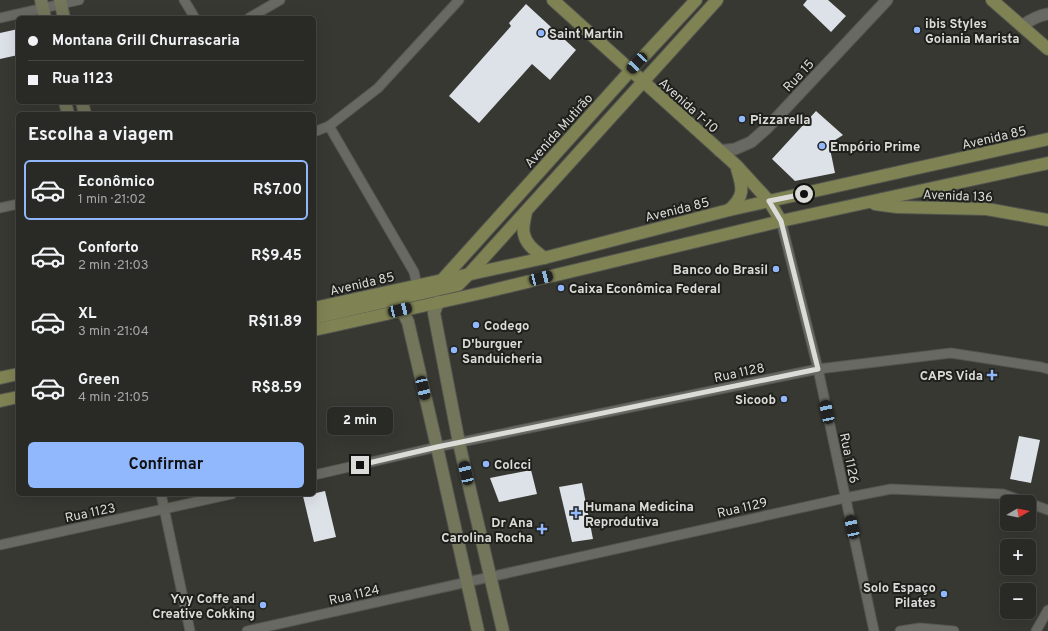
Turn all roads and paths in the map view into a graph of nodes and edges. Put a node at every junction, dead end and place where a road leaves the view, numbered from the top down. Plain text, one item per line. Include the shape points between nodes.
1 (79, 0) edge
2 (184, 0) edge
3 (280, 0) edge
4 (459, 0) edge
5 (553, 0) edge
6 (696, 0) edge
7 (717, 0) edge
8 (887, 0) edge
9 (992, 0) edge
10 (61, 2) edge
11 (43, 9) edge
12 (1048, 14) edge
13 (64, 16) edge
14 (194, 16) edge
15 (253, 16) edge
16 (0, 18) edge
17 (1022, 26) junction
18 (1048, 49) edge
19 (631, 70) junction
20 (643, 82) junction
21 (329, 126) junction
22 (316, 131) edge
23 (1048, 139) edge
24 (719, 151) junction
25 (1048, 163) edge
26 (737, 166) junction
27 (769, 201) junction
28 (868, 202) junction
29 (16, 204) edge
30 (0, 208) edge
31 (729, 210) junction
32 (526, 212) junction
33 (1048, 220) edge
34 (781, 221) junction
35 (544, 258) junction
36 (469, 274) junction
37 (442, 280) junction
38 (417, 285) junction
39 (438, 302) junction
40 (316, 308) edge
41 (400, 310) junction
42 (316, 318) edge
43 (316, 330) edge
44 (818, 369) junction
45 (1048, 370) edge
46 (16, 374) edge
47 (0, 378) edge
48 (16, 397) edge
49 (0, 401) edge
50 (459, 443) junction
51 (437, 447) junction
52 (316, 475) edge
53 (1006, 495) edge
54 (161, 496) edge
55 (224, 496) edge
56 (845, 498) junction
57 (1036, 506) edge
58 (164, 510) junction
59 (1048, 510) edge
60 (0, 545) edge
61 (490, 577) junction
62 (466, 582) junction
63 (1048, 610) edge
64 (190, 631) edge
65 (247, 631) edge
66 (478, 631) edge
67 (503, 631) edge
68 (874, 631) edge
69 (900, 631) edge
70 (954, 631) edge
71 (1036, 631) edge

1 - 10 street
2 - 14 street
3 - 15 street
4 - 21 street via 378,88
5 - 19 main road, Avenida T-10
6 - 19 main road, Avenida Mutirão
7 - 20 main road
8 - 24 street, Rua 15 via 767,128 751,142 735,149
9 - 17 main road
10 - 11 street
10 - 13 main road
11 - 16 street
12 - 17 street via 1038,16
17 - 18 main road
19 - 20 main road, Avenida T-10
19 - 37 main road, Avenida Mutirão
20 - 24 main road, Avenida T-10
20 - 32 main road
21 - 22 street
21 - 38 street via 414,272
23 - 27 main road, Avenida 85
24 - 26 main road, Avenida T-10
25 - 28 main road
26 - 27 main road, Avenida T-10
26 - 31 main road via 742,184 741,192 736,204
27 - 31 main road, Avenida 85
27 - 34 main road, Avenida T-10
28 - 33 main road, Avenida 136 via 897,208 987,208
28 - 34 main road
29 - 30 street
31 - 35 main road, Avenida 85
32 - 35 main road via 523,233 527,242
32 - 36 main road
34 - 39 main road
34 - 44 street, Rua 1126
35 - 36 main road, Avenida 85
36 - 37 main road, Avenida 85
36 - 42 main road via 458,285
37 - 38 main road, Avenida 85
38 - 40 main road, Avenida 85
39 - 41 main road
39 - 50 main road via 434,312
41 - 43 main road
41 - 51 main road via 408,322
44 - 45 street, Rua 1128 via 951,354
44 - 50 street, Rua 1128
44 - 56 street, Rua 1126
46 - 47 main road
48 - 49 main road
50 - 51 street, Rua 1128
50 - 61 main road
51 - 52 street
51 - 62 main road
53 - 56 street, Rua 1129 via 891,489
54 - 58 street
55 - 58 street, Rua 1123
56 - 61 street, Rua 1129
56 - 68 street, Rua 1126
57 - 59 street
58 - 60 street, Rua 1123
58 - 64 street
61 - 62 street, Rua 1129
61 - 67 main road
62 - 65 street, Rua 1124
62 - 66 main road
63 - 71 street
69 - 70 street via 920,628

